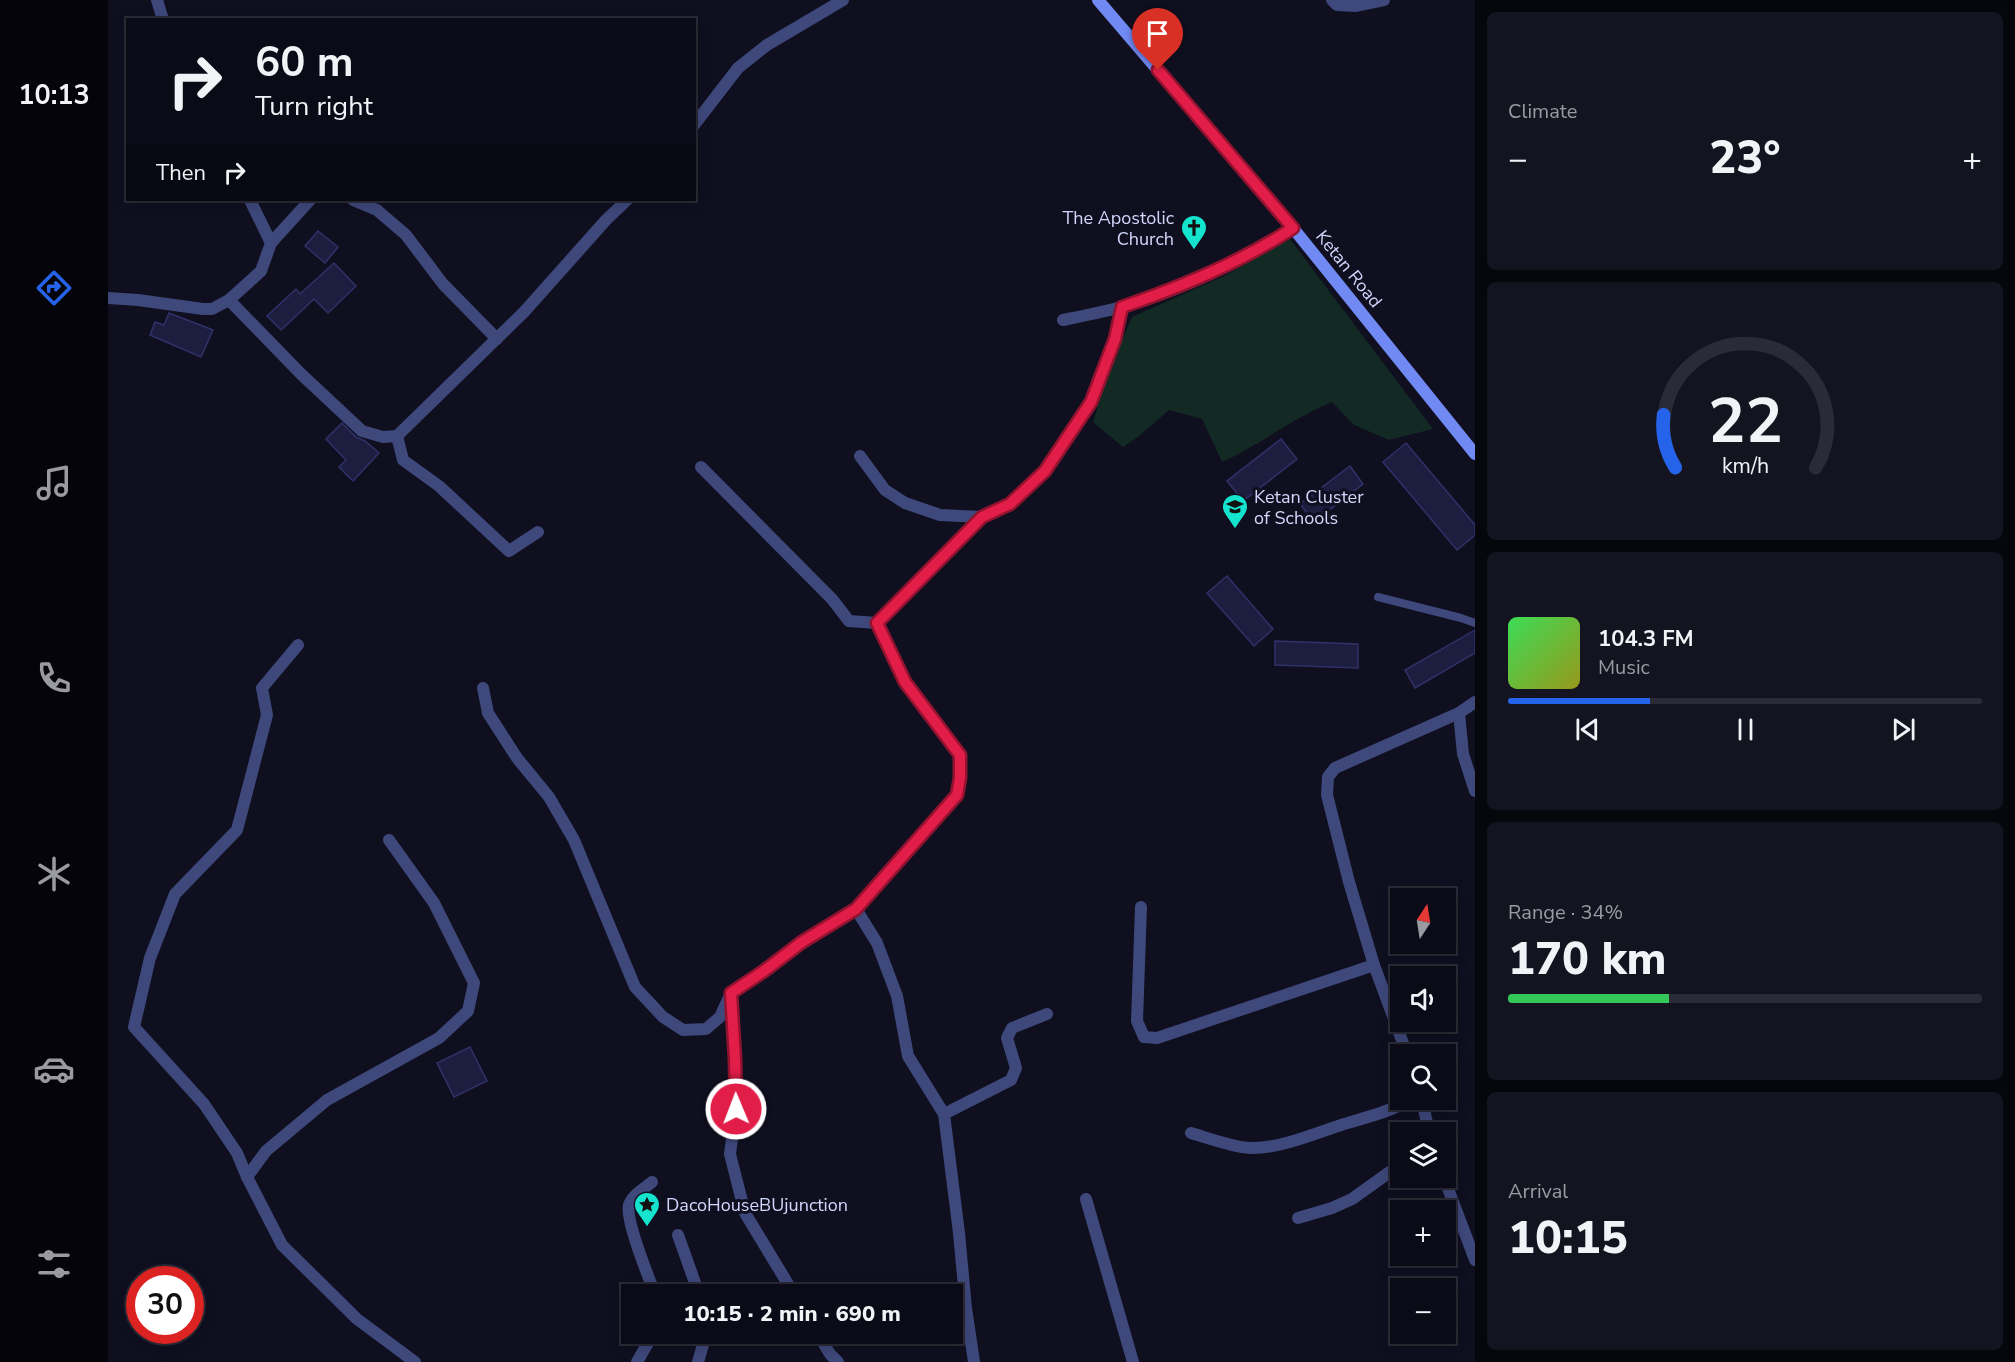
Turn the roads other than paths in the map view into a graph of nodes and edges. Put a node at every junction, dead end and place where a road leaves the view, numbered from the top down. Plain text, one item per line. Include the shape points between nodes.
1 (157, 0) edge
2 (843, 0) edge
3 (1098, 0) edge
4 (1332, 0) edge
5 (1384, 0) edge
6 (162, 18) edge
7 (696, 122) edge
8 (250, 201) edge
9 (309, 201) edge
10 (355, 201) edge
11 (626, 201) edge
12 (1293, 228) junction
13 (271, 243) junction
14 (108, 298) edge
15 (230, 300) junction
16 (1122, 307) junction
17 (1063, 320) dead end
18 (497, 339) junction
19 (397, 436) junction
20 (1475, 454) edge
21 (860, 456) dead end
22 (701, 467) dead end
23 (982, 517) junction
24 (538, 532) dead end
25 (1378, 597) dead end
26 (877, 623) junction
27 (1475, 623) edge
28 (298, 645) dead end
29 (483, 688) dead end
30 (1475, 702) edge
31 (1459, 713) junction
32 (1475, 791) edge
33 (389, 840) dead end
34 (1141, 907) dead end
35 (856, 909) junction
36 (1374, 965) junction
37 (731, 993) junction
38 (1047, 1014) dead end
39 (1403, 1044) edge
40 (1390, 1109) edge
41 (944, 1114) junction
42 (1191, 1133) dead end
43 (1390, 1172) edge
44 (247, 1177) junction
45 (652, 1182) dead end
46 (1448, 1188) edge
47 (1086, 1199) dead end
48 (1298, 1218) dead end
49 (678, 1235) dead end
50 (1475, 1260) edge
51 (652, 1284) edge
52 (695, 1284) edge
53 (788, 1284) edge
54 (649, 1344) edge
55 (703, 1344) edge
56 (825, 1344) edge
57 (641, 1361) edge
58 (415, 1362) edge
59 (698, 1362) edge
60 (838, 1362) edge
61 (974, 1362) edge
62 (1134, 1362) edge

1 - 6 street
2 - 7 street via 767,45 738,68
3 - 12 street, Ketan Road
4 - 5 street via 1337,5 1355,6
8 - 13 street
9 - 13 street
10 - 18 street via 377,210 406,235 442,284
11 - 18 street
12 - 16 street via 1209,274
12 - 20 street, Ketan Road
13 - 15 street via 261,271
14 - 15 street via 202,309 212,309
15 - 19 street via 362,431
16 - 17 street
16 - 23 street via 1115,339 1091,402 1045,471 1010,504
18 - 19 street
19 - 24 street via 403,460 439,486 509,551
21 - 23 street via 885,490 905,503 940,515
22 - 26 street via 849,621
23 - 26 street
25 - 27 lane
26 - 35 street via 905,682 960,755 960,778 957,795
28 - 44 street via 262,688 267,715 237,830 175,894 150,958 134,1027 204,1104 237,1153
29 - 37 street via 488,713 549,797 574,840 635,987 663,1017 683,1030 706,1029 720,1017
30 - 31 street
31 - 32 street via 1463,754
31 - 36 street via 1335,768 1328,777 1327,795
33 - 44 street via 434,903 474,982 468,1011 439,1038 327,1100 266,1151
34 - 36 street via 1137,1021 1144,1037 1157,1038
35 - 37 street
35 - 41 street via 877,944 897,996 908,1056
36 - 39 street
37 - 53 street via 736,1109 730,1154 746,1212
38 - 41 street via 1012,1028 1007,1038 1016,1068 1011,1080
40 - 42 street via 1306,1138 1250,1148
41 - 61 street
43 - 48 street via 1352,1199
44 - 58 street via 282,1245 357,1319
45 - 51 street via 634,1197 628,1208
46 - 50 street
47 - 62 street
49 - 52 street
54 - 57 street
55 - 59 street
56 - 60 street

